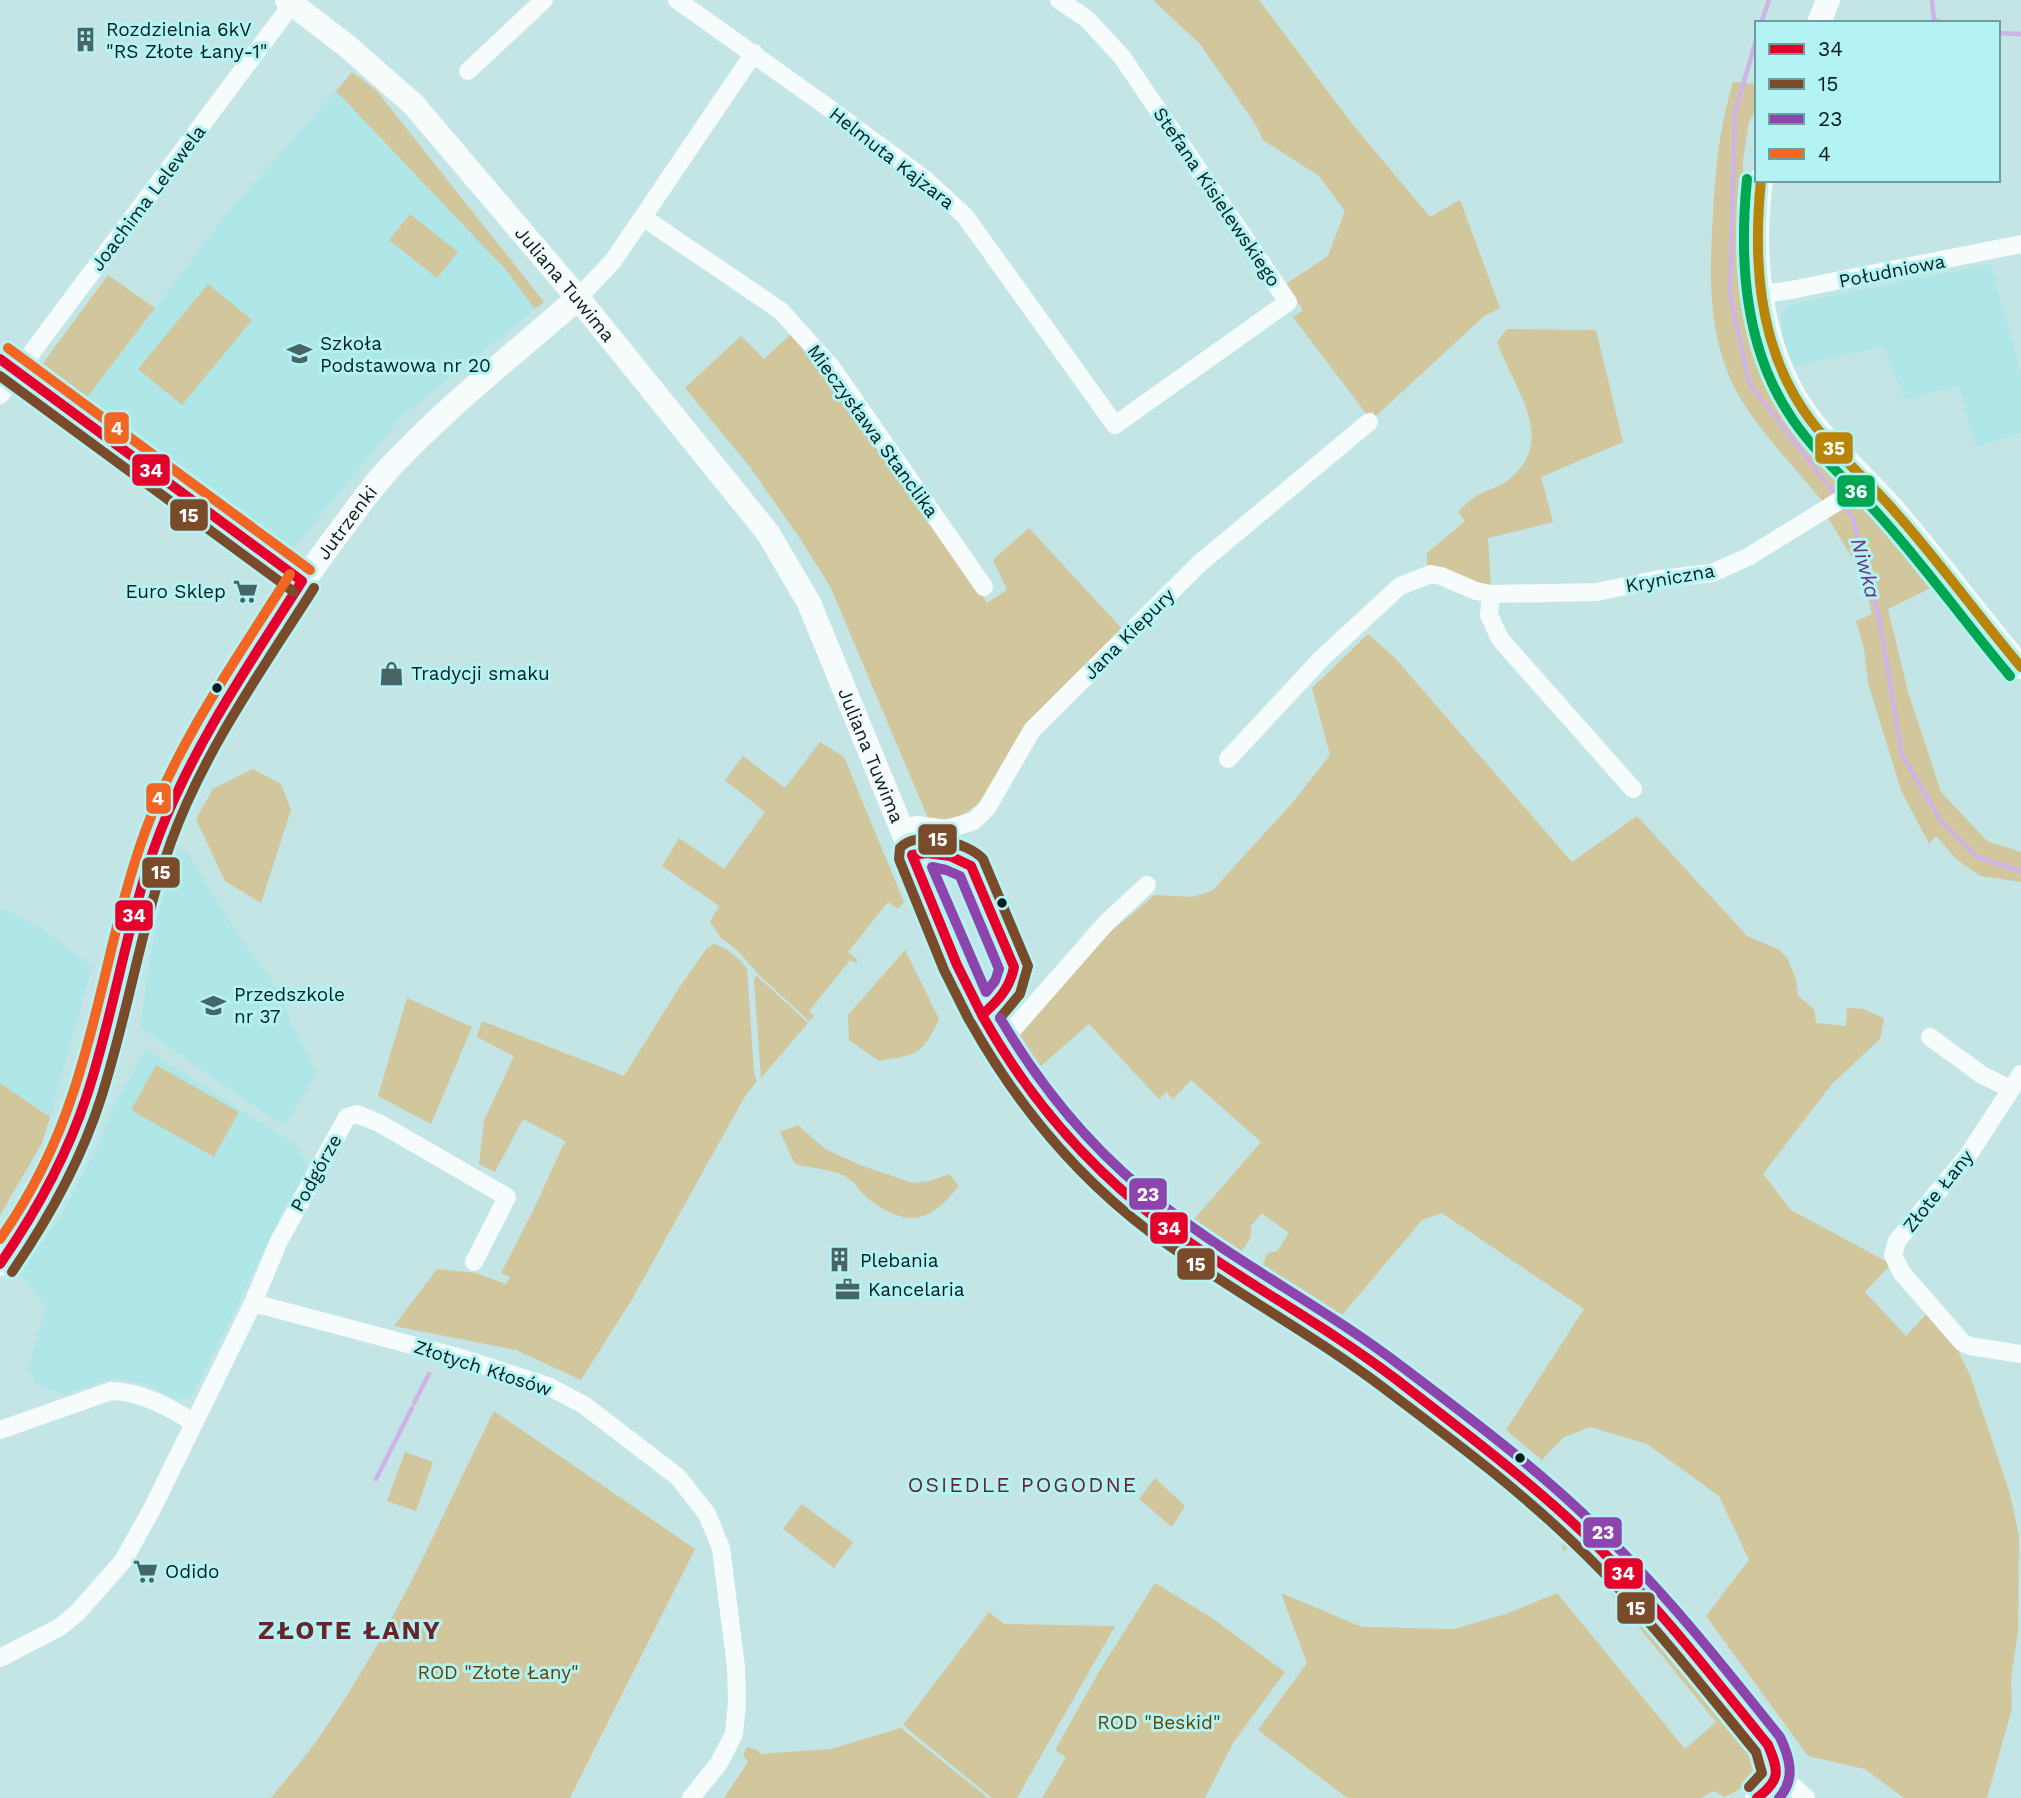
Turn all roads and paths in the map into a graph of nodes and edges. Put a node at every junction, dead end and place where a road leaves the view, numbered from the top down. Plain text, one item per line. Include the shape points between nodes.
1 (544, 0) edge
2 (677, 0) edge
3 (1059, 0) edge
4 (1828, 0) edge
5 (291, 1) edge
6 (1820, 21) edge
7 (754, 53) junction
8 (468, 71) dead end
9 (1761, 182) edge
10 (644, 218) junction
11 (2021, 244) edge
12 (1763, 294) junction
13 (578, 299) junction
14 (9, 365) edge
15 (0, 395) edge
16 (1369, 422) dead end
17 (1115, 425) joint
18 (1867, 481) junction
19 (302, 581) junction
20 (984, 587) dead end
21 (1491, 594) junction
22 (2021, 667) edge
23 (1228, 760) dead end
24 (1633, 789) dead end
25 (901, 830) junction
26 (912, 855) junction
27 (1147, 885) dead end
28 (982, 1014) junction
29 (995, 1037) junction
30 (1930, 1037) dead end
31 (2021, 1073) edge
32 (2011, 1089) junction
33 (474, 1262) dead end
34 (0, 1264) edge
35 (253, 1303) junction
36 (2021, 1354) edge
37 (193, 1422) junction
38 (0, 1430) edge
39 (0, 1658) edge
40 (1776, 1772) junction
41 (691, 1798) edge
42 (1757, 1798) edge
43 (1806, 1798) edge

1 - 8 street
2 - 7 street, Helmuta Kajzara
3 - 17 street, Stefana Kisielewskiego via 1087,19 1122,57 1289,302
4 - 6 street
5 - 13 street, Juliana Tuwima via 414,104
5 - 14 street, Joachima Lelewela
7 - 10 street
7 - 17 street, Helmuta Kajzara via 926,180 965,216
9 - 12 street via 1758,228
10 - 13 street
10 - 20 street, Mieczysława Stanclika via 781,311 832,368
11 - 12 street, Południowa
12 - 18 street via 1772,345 1792,391 1825,437
13 - 19 street, Jutrzenki via 399,458
13 - 25 street, Juliana Tuwima via 768,533 809,603
14 - 15 street, Joachima Lelewela
14 - 19 street
16 - 25 street, Jana Kiepury via 1200,563 1032,730 987,808 974,821 947,829 917,825
18 - 21 street, Kryniczna via 1748,557 1712,573 1597,592
18 - 22 street
19 - 34 street, Jutrzenki via 221,712 161,832 133,916 95,1072 75,1129 48,1185
21 - 23 street, Kryniczna via 1431,574 1400,586 1322,658
21 - 24 street via 1489,615 1500,639
25 - 26 street, Juliana Tuwima
26 - 28 street, Juliana Tuwima
26 - 28 street via 925,852 959,857 971,866 1014,967 1012,982 1001,999
27 - 29 street via 1107,922 1014,1028
28 - 29 street, Juliana Tuwima
29 - 40 street, Juliana Tuwima via 1051,1117 1126,1195 1196,1249 1356,1351 1582,1531 1638,1588 1768,1745
30 - 32 street via 1982,1075
31 - 32 street, Złote Łany
32 - 36 street, Złote Łany via 1969,1154 1897,1241 1893,1255 1902,1273 1962,1342
33 - 35 street, Podgórze via 507,1197 357,1114 347,1117 323,1159 278,1242
35 - 37 street, Podgórze
35 - 41 street, Złotych Kłosów via 548,1386 584,1405 678,1477 707,1514 721,1548 736,1667 734,1734 719,1763
37 - 38 street via 161,1403 111,1391
37 - 39 street, Podgórze via 123,1561 60,1627
40 - 42 street via 1766,1792
40 - 43 street

